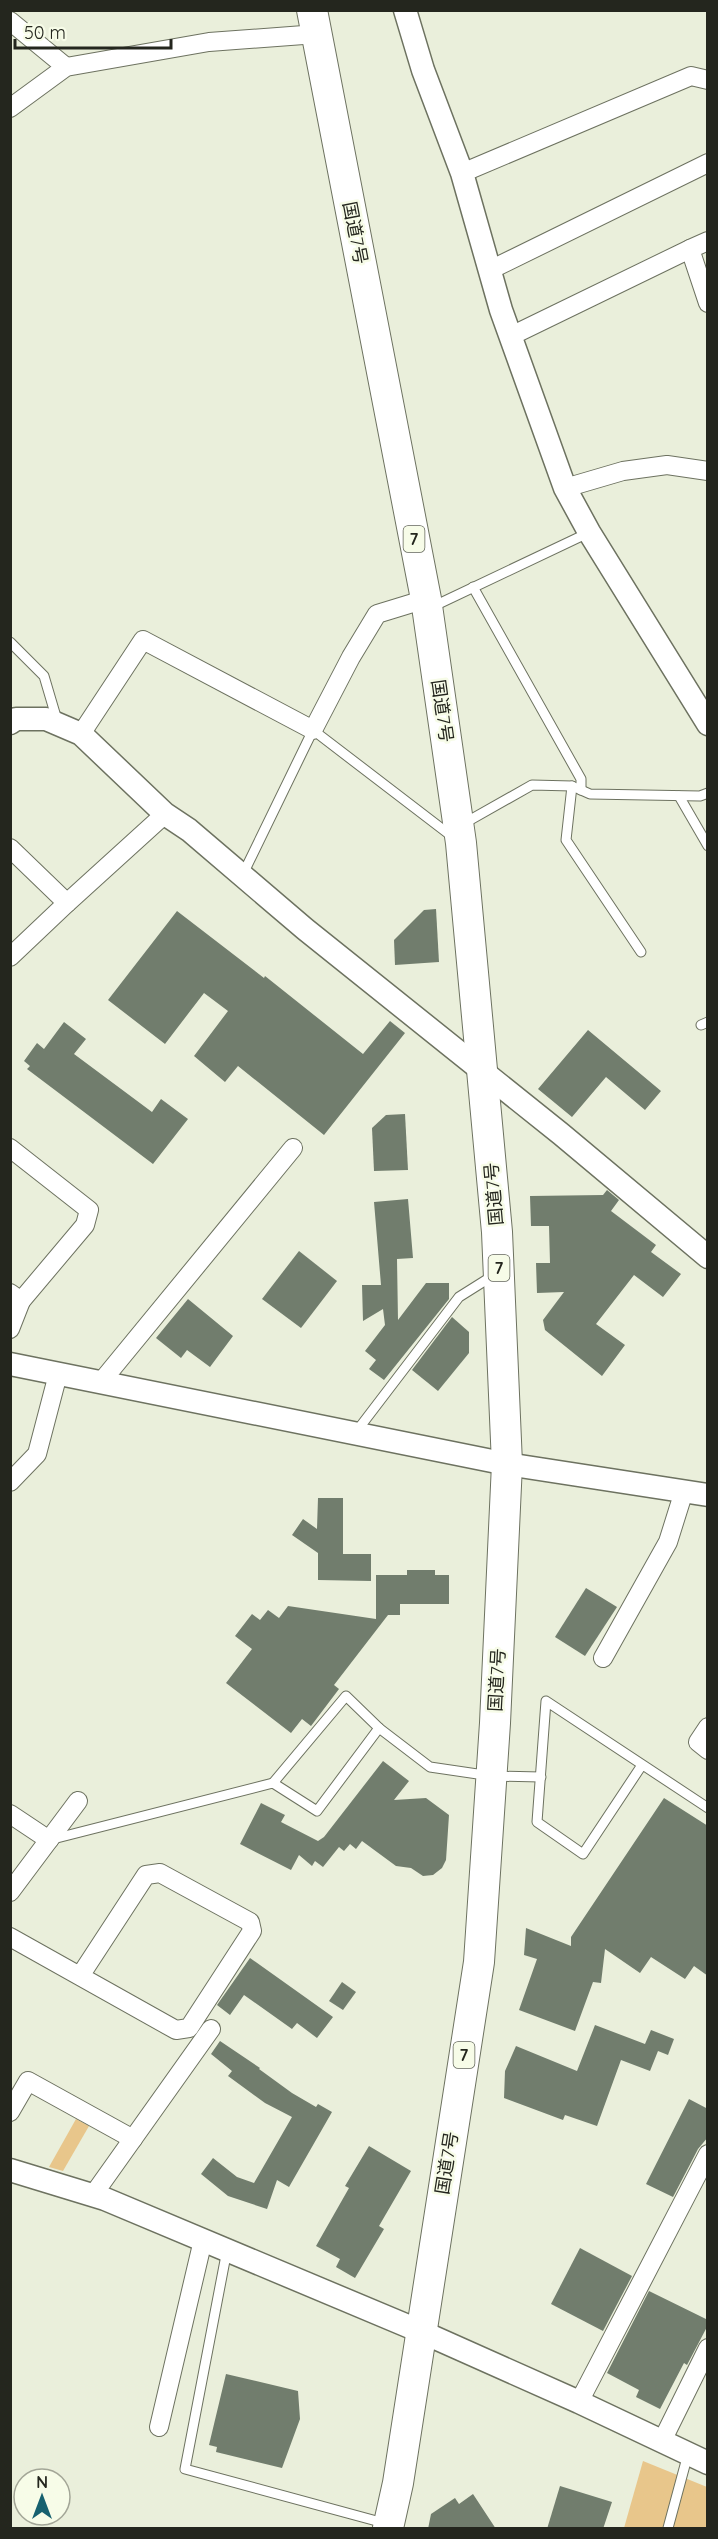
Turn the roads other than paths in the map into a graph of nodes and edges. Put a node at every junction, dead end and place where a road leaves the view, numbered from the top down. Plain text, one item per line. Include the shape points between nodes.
1 (405, 10) edge
2 (10, 21) edge
3 (314, 22) edge
4 (66, 67) junction
5 (708, 80) edge
6 (10, 108) edge
7 (708, 164) edge
8 (462, 173) junction
9 (708, 241) edge
10 (690, 249) junction
11 (490, 270) junction
12 (708, 303) edge
13 (511, 336) junction
14 (708, 471) edge
15 (565, 488) junction
16 (590, 532) junction
17 (473, 587) junction
18 (427, 604) junction
19 (10, 642) edge
20 (12, 718) edge
21 (58, 724) junction
22 (708, 724) edge
23 (313, 730) junction
24 (81, 734) junction
25 (576, 788) junction
26 (708, 793) edge
27 (679, 796) junction
28 (165, 814) junction
29 (459, 835) junction
30 (708, 846) edge
31 (10, 848) edge
32 (242, 876) junction
33 (67, 903) junction
34 (641, 952) dead end
35 (10, 957) edge
36 (483, 1072) junction
37 (10, 1148) edge
38 (293, 1148) dead end
39 (708, 1257) edge
40 (499, 1272) junction
41 (16, 1297) edge
42 (10, 1329) edge
43 (10, 1364) edge
44 (58, 1374) junction
45 (101, 1382) junction
46 (356, 1432) junction
47 (507, 1464) junction
48 (10, 1482) edge
49 (701, 1492) edge
50 (603, 1658) dead end
51 (708, 1727) edge
52 (379, 1728) junction
53 (708, 1750) edge
54 (642, 1765) junction
55 (491, 1776) junction
56 (541, 1777) junction
57 (273, 1783) junction
58 (78, 1801) dead end
59 (708, 1808) edge
60 (10, 1814) edge
61 (49, 1840) junction
62 (10, 1892) edge
63 (10, 1937) edge
64 (80, 1976) junction
65 (211, 2029) dead end
66 (10, 2112) edge
67 (133, 2139) junction
68 (708, 2154) edge
69 (10, 2170) edge
70 (93, 2195) junction
71 (203, 2240) junction
72 (227, 2250) junction
73 (422, 2332) junction
74 (708, 2348) edge
75 (579, 2402) junction
76 (159, 2427) dead end
77 (662, 2441) junction
78 (698, 2458) edge
79 (389, 2527) edge
80 (668, 2529) edge

1 - 8 street
2 - 4 street
3 - 4 street
3 - 18 highway, 国道7号 / 7
4 - 6 street
5 - 8 street via 690,76
7 - 11 street
8 - 11 street
9 - 10 street
10 - 12 street
10 - 13 street
11 - 13 street
13 - 15 street
14 - 15 street via 667,465 623,471
15 - 16 street
16 - 17 lane
16 - 22 street
17 - 18 lane
17 - 25 lane via 581,779
18 - 23 street via 377,615
18 - 29 highway, 国道7号 / 7
19 - 21 lane via 44,676
20 - 21 street via 46,719
21 - 24 street
23 - 24 street via 142,640
23 - 29 lane
23 - 32 lane
24 - 28 street
25 - 27 lane via 590,794
25 - 29 lane via 532,785
25 - 34 lane via 566,840
26 - 27 lane
27 - 30 lane
28 - 32 street
28 - 33 street
29 - 36 highway, 国道7号 / 7
31 - 33 street
32 - 36 street
33 - 35 street
36 - 39 street
36 - 40 highway, 国道7号 / 7
37 - 41 street via 89,1210 85,1225
38 - 45 street
40 - 46 lane via 459,1297
40 - 47 highway, 国道7号 / 7
41 - 42 street
43 - 44 street
44 - 45 street
44 - 48 street via 37,1455
45 - 46 street
46 - 47 street
47 - 49 street
47 - 55 highway, 国道7号 / 7
49 - 50 street
51 - 53 street via 698,1742
52 - 55 lane via 430,1767
52 - 57 lane via 317,1811
52 - 57 lane via 346,1696
54 - 56 lane via 546,1701
54 - 56 lane via 583,1854 537,1822
54 - 59 lane
55 - 56 lane
55 - 73 highway, 国道7号 / 7 via 479,1962
57 - 61 lane
58 - 61 street
60 - 61 street
61 - 62 street
63 - 64 street
64 - 64 street via 176,2030 189,2028 252,1931 250,1922 160,1873 146,1875
65 - 67 street
66 - 67 street via 28,2081
67 - 70 street
68 - 75 street
69 - 70 street
70 - 71 street
71 - 72 street
71 - 76 street
72 - 73 street
72 - 79 lane via 185,2469
73 - 75 street
73 - 79 highway, 国道7号 / 7
74 - 77 street
75 - 77 street
77 - 78 street
78 - 80 lane

